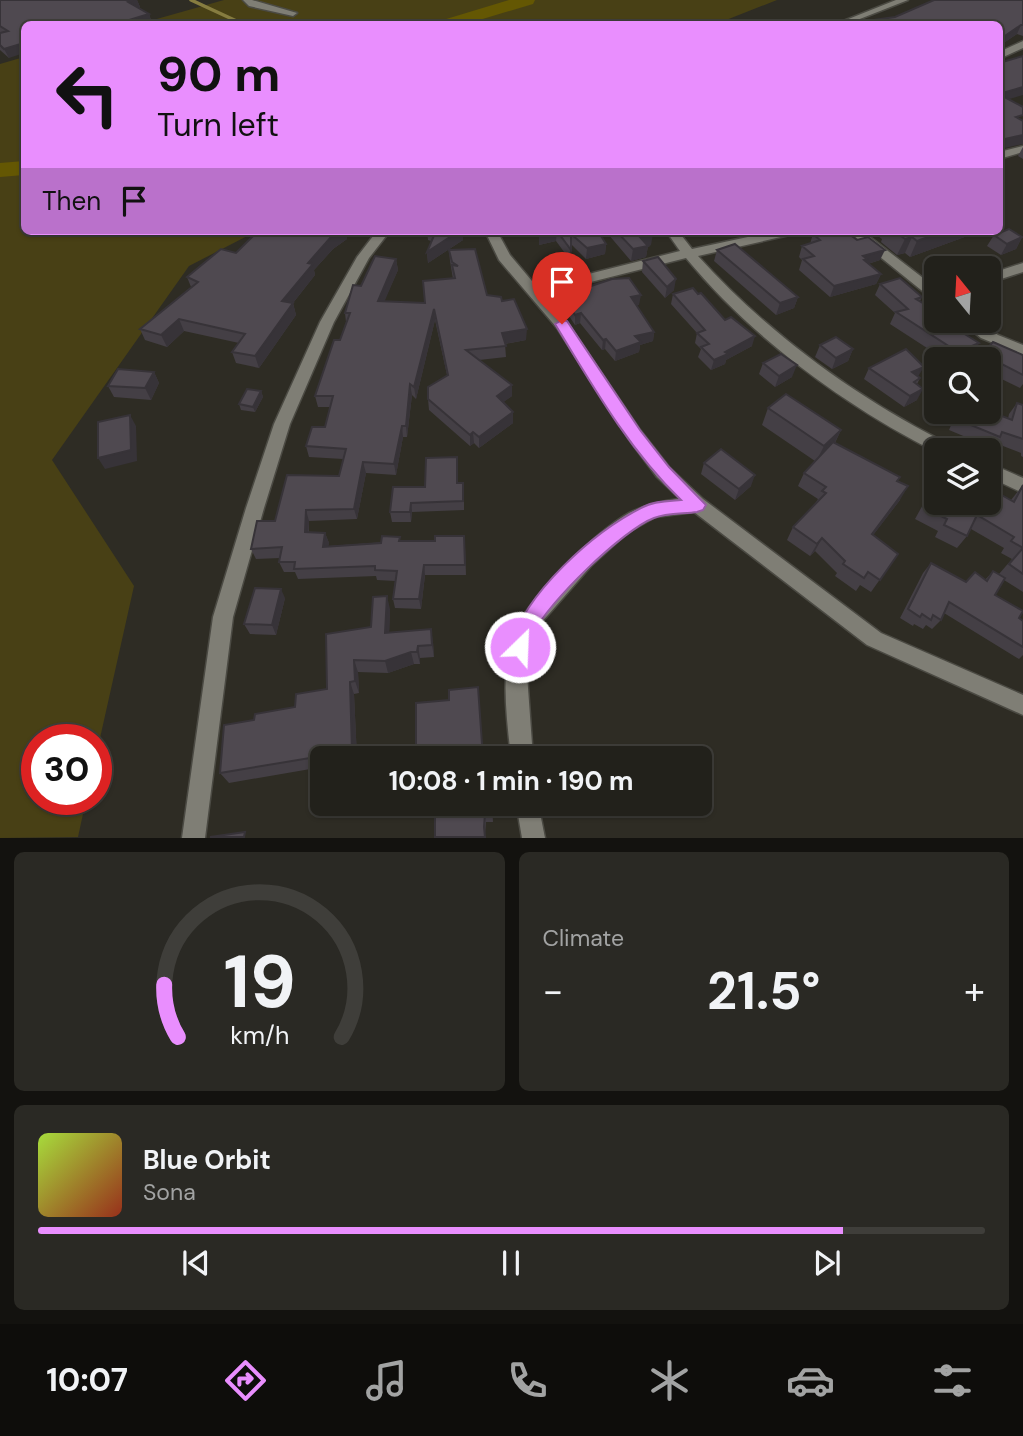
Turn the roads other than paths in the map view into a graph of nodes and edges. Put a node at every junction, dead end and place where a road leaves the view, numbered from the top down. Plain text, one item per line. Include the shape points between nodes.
1 (247, 0) edge
2 (904, 0) edge
3 (293, 13) dead end
4 (848, 21) edge
5 (1023, 44) edge
6 (1003, 54) edge
7 (1023, 149) edge
8 (1003, 155) edge
9 (381, 235) edge
10 (493, 235) edge
11 (675, 235) edge
12 (774, 235) edge
13 (859, 235) edge
14 (687, 253) junction
15 (1023, 267) edge
16 (1001, 274) edge
17 (924, 286) edge
18 (536, 292) junction
19 (983, 333) edge
20 (1023, 350) edge
21 (924, 439) edge
22 (1001, 476) edge
23 (1023, 486) edge
24 (697, 505) junction
25 (1023, 705) edge
26 (521, 746) edge
27 (530, 816) edge
28 (193, 838) edge
29 (534, 838) edge

1 - 3 street
2 - 4 street
5 - 6 street
7 - 8 street
9 - 28 street via 363,257 327,322 282,424 255,508 223,617
10 - 18 street via 504,257
11 - 14 street
12 - 14 street
13 - 17 street
14 - 18 street
14 - 21 street via 796,355 845,393
15 - 16 street
18 - 24 street via 655,463
19 - 20 street
22 - 23 street
24 - 25 street via 874,639
24 - 26 street via 650,511 613,535 576,567 537,611 520,647
27 - 29 street

